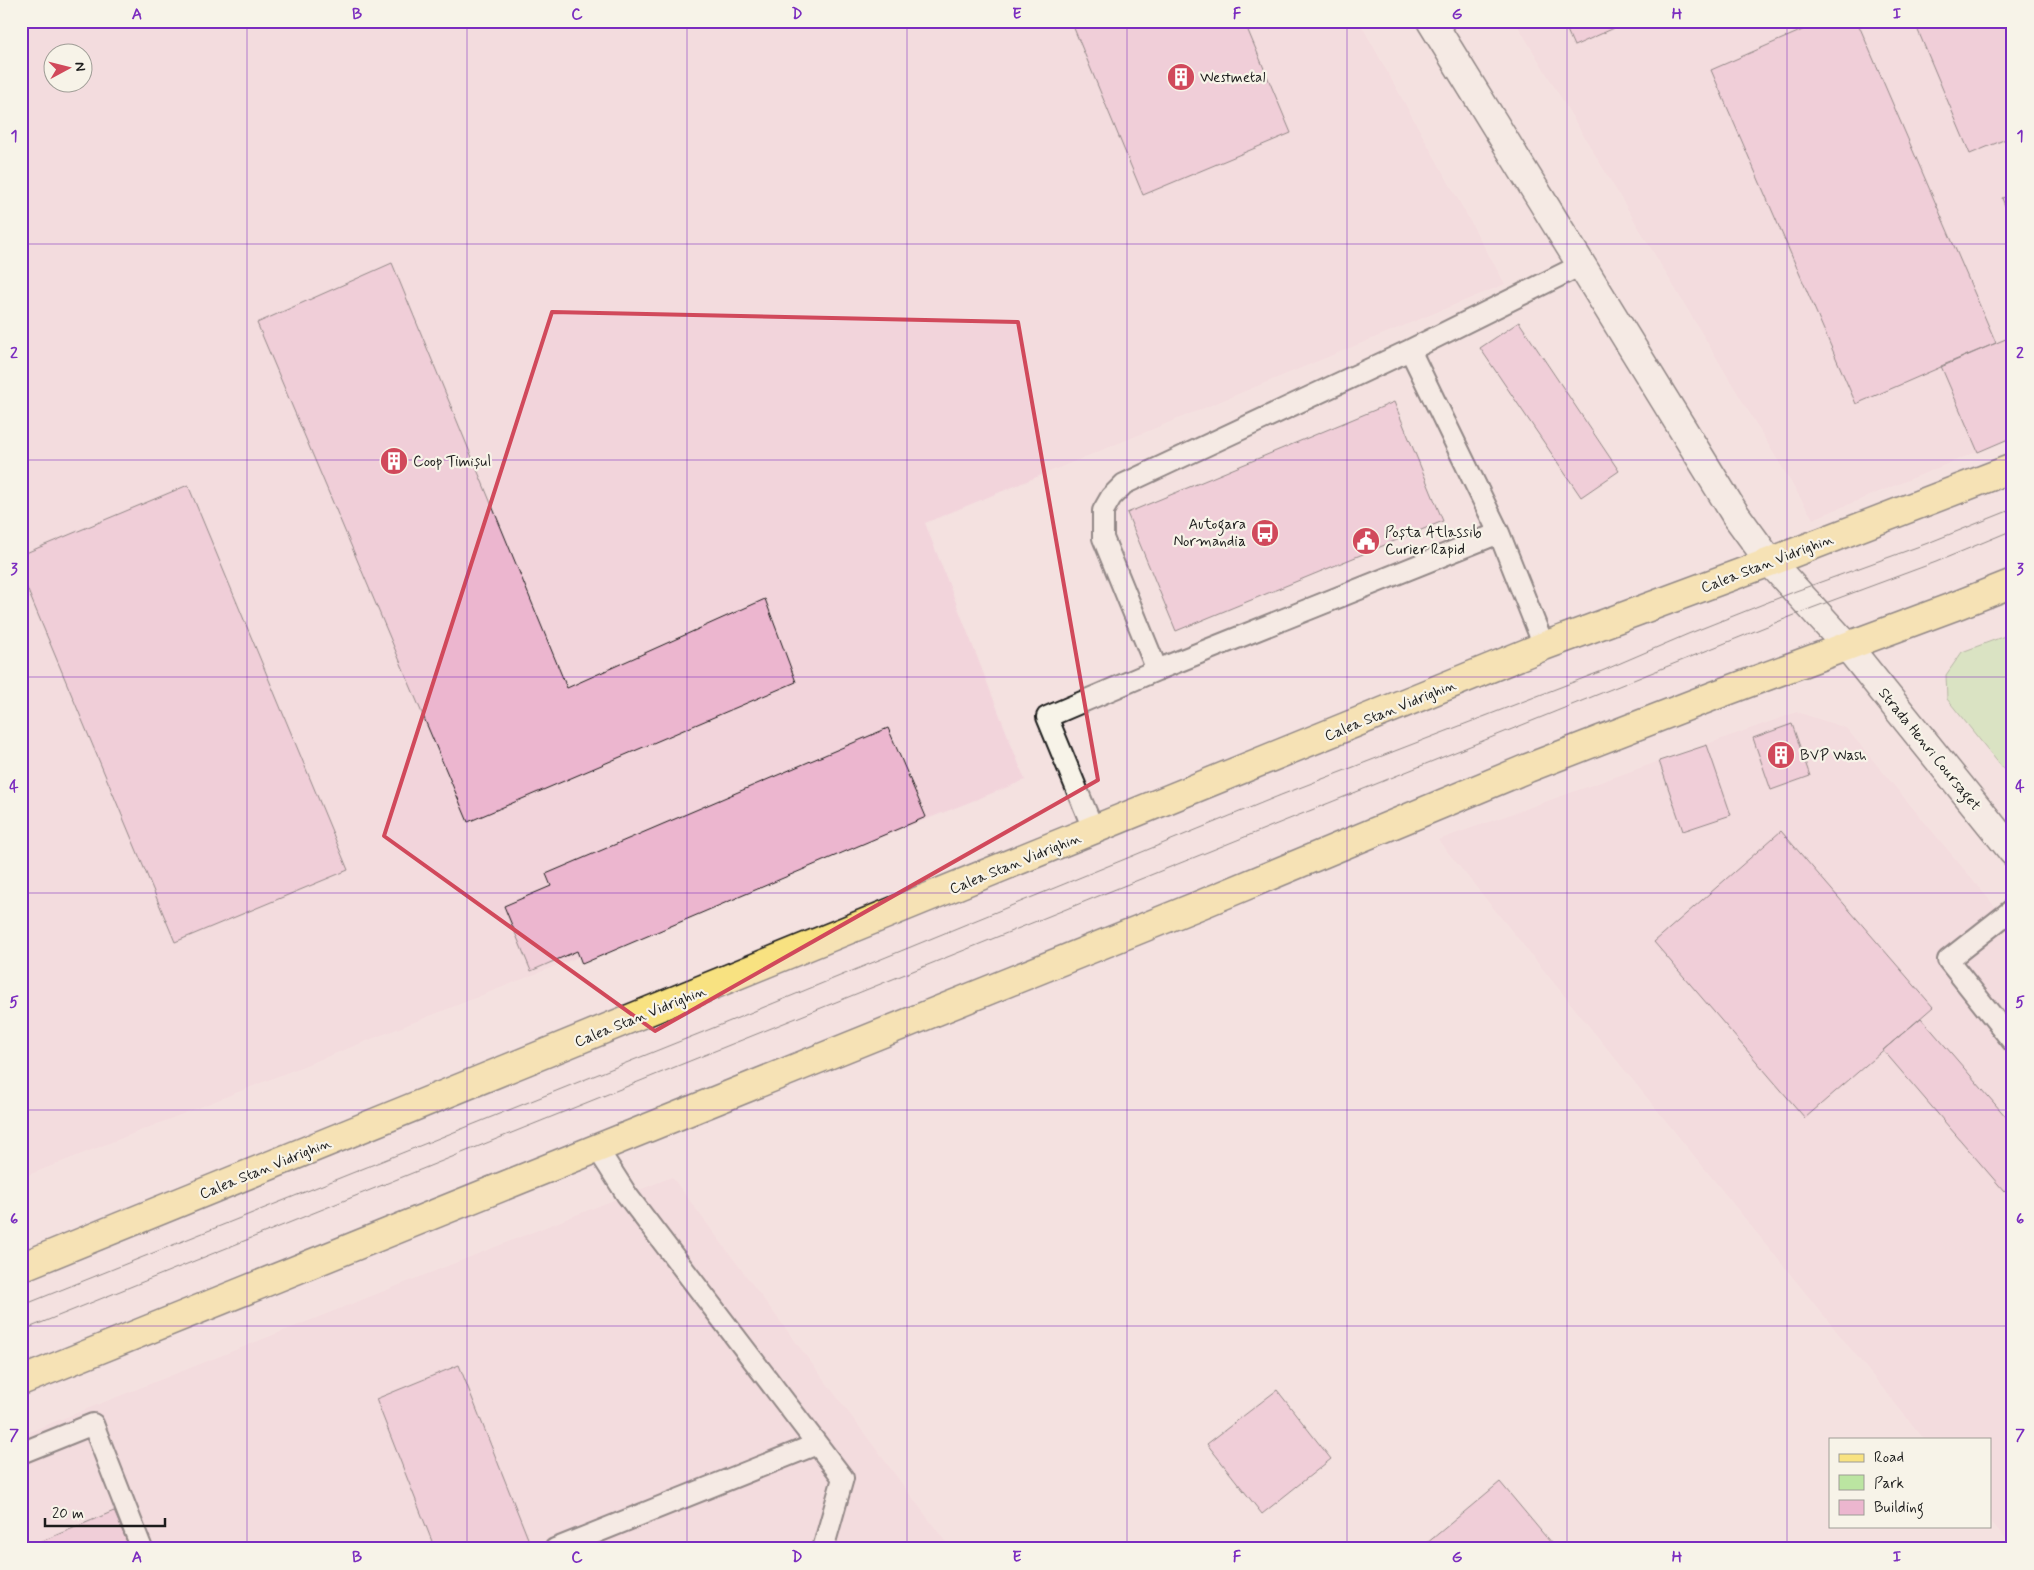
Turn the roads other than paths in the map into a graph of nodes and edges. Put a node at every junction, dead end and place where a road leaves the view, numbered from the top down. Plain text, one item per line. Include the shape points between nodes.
1 (1431, 21) edge
2 (1581, 265) junction
3 (1410, 350) junction
4 (2013, 468) edge
5 (1499, 533) junction
6 (1770, 562) junction
7 (2013, 583) edge
8 (1544, 646) junction
9 (1847, 646) junction
10 (1157, 670) junction
11 (1094, 831) junction
12 (2013, 852) edge
13 (2013, 909) edge
14 (2013, 1042) edge
15 (597, 1148) junction
16 (21, 1267) edge
17 (21, 1381) edge
18 (817, 1444) junction
19 (21, 1453) edge
20 (142, 1549) edge
21 (555, 1549) edge
22 (824, 1549) edge

1 - 2 street, Strada Henri Coursaget
2 - 3 lane
2 - 6 street, Strada Henri Coursaget via 1735,514
3 - 5 lane
3 - 10 lane via 1124,484 1110,497 1104,511 1104,538
4 - 6 main road, Calea Stan Vidrighin
5 - 8 lane
5 - 10 lane
6 - 8 main road, Calea Stan Vidrighin
6 - 9 street, Strada Henri Coursaget
7 - 9 main road
8 - 11 main road, Calea Stan Vidrighin
9 - 12 street, Strada Henri Coursaget
9 - 15 main road via 1528,768 1193,908
10 - 11 lane via 1047,717
11 - 16 main road, Calea Stan Vidrighin
13 - 14 lane via 1948,960
15 - 17 main road
15 - 18 lane via 626,1195
18 - 21 lane
18 - 22 lane via 842,1478
19 - 20 lane via 92,1424

